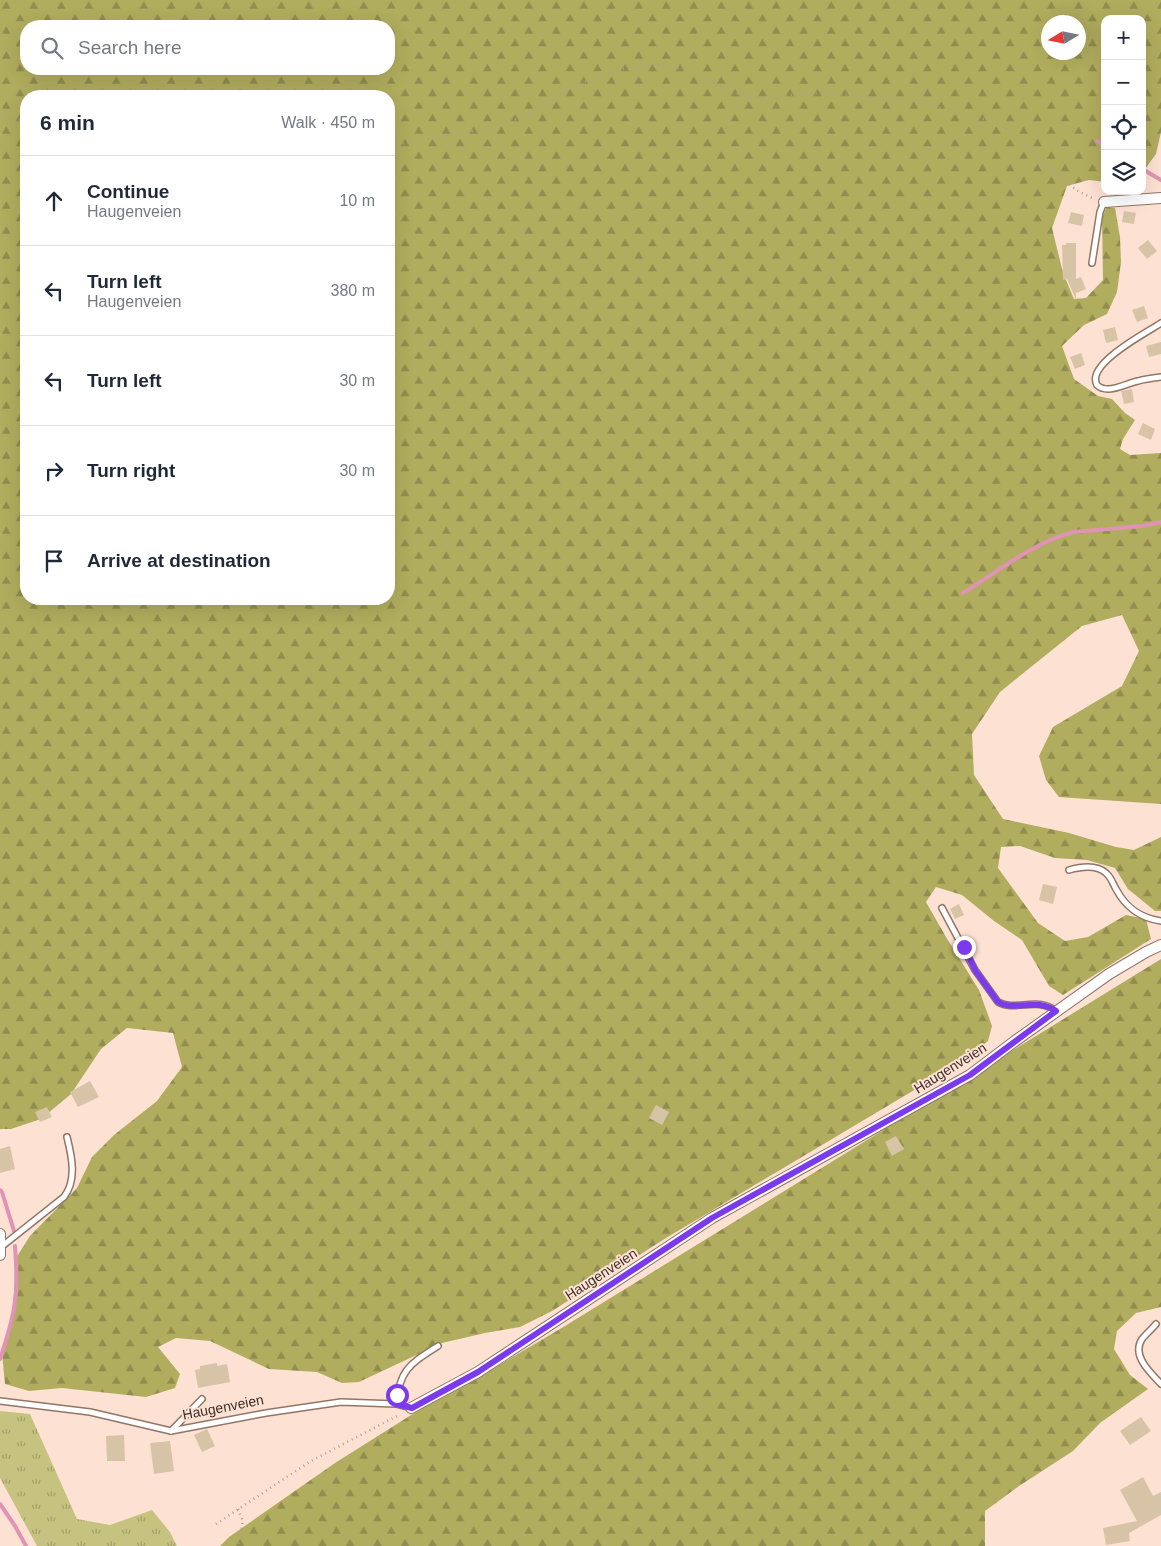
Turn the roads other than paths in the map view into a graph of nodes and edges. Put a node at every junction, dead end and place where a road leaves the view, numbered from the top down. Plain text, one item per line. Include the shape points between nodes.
1 (1161, 198) edge
2 (1104, 202) joint
3 (1092, 263) dead end
4 (1161, 323) edge
5 (1161, 377) edge
6 (1069, 870) dead end
7 (942, 908) dead end
8 (1161, 921) edge
9 (1161, 945) edge
10 (1056, 1011) junction
11 (67, 1137) dead end
12 (0, 1234) edge
13 (0, 1247) edge
14 (0, 1255) edge
15 (1156, 1324) dead end
16 (438, 1346) dead end
17 (1161, 1384) edge
18 (202, 1399) dead end
19 (0, 1401) edge
20 (396, 1404) junction
21 (412, 1408) joint
22 (171, 1431) junction

1 - 2 street
2 - 3 lane
4 - 5 lane via 1108,358 1099,368 1096,378 1098,385 1107,389
6 - 8 lane via 1084,867 1101,869 1129,908 1142,916
7 - 10 lane via 975,970 998,1002 1042,1004
9 - 10 street, Haugenveien via 1109,974
10 - 21 street, Haugenveien via 970,1075 712,1218 478,1372
11 - 13 lane via 72,1185 64,1197
12 - 13 street
13 - 14 street
15 - 17 lane via 1142,1340 1140,1354 1145,1367
16 - 20 lane via 412,1363 399,1383
18 - 22 lane
19 - 22 lane, Haugenveien via 90,1412
20 - 21 lane, Haugenveien
20 - 22 lane, Haugenveien via 341,1402 266,1412

